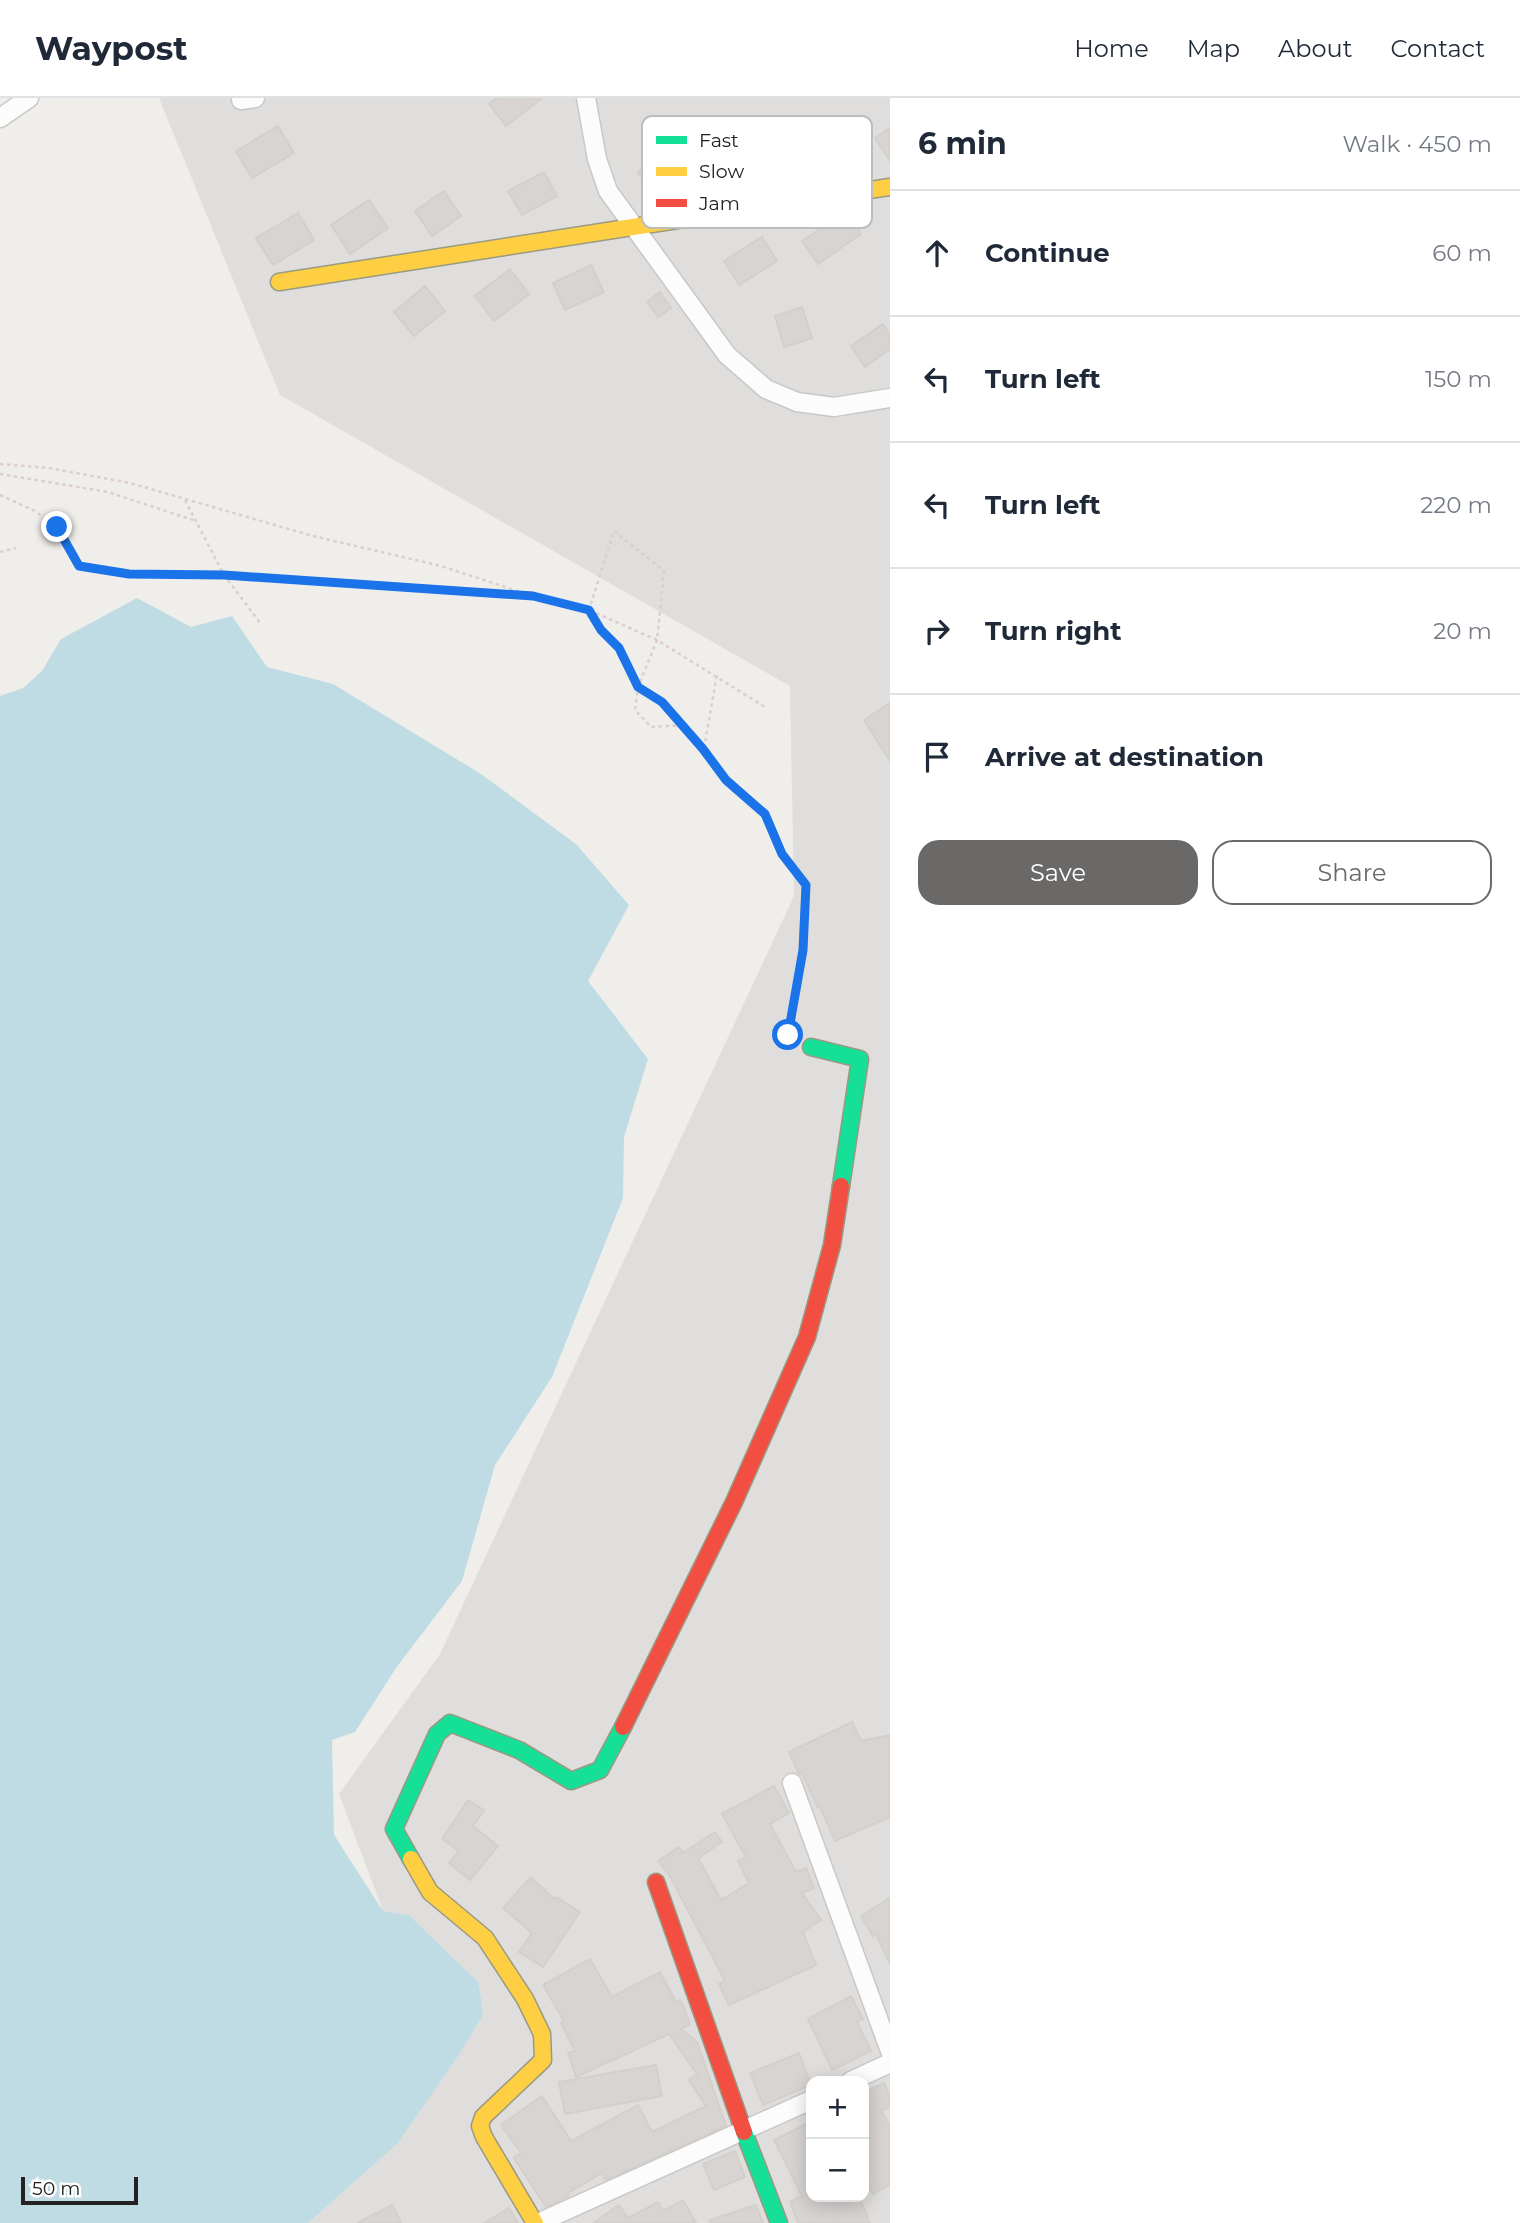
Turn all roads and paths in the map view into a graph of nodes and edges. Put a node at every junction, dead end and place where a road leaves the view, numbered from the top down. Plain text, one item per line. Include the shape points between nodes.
1 (29, 98) edge
2 (586, 98) edge
3 (0, 118) edge
4 (890, 187) edge
5 (872, 190) edge
6 (642, 225) edge
7 (633, 226) junction
8 (279, 282) dead end
9 (890, 398) edge
10 (0, 464) edge
11 (0, 474) edge
12 (0, 495) edge
13 (185, 500) junction
14 (196, 521) junction
15 (16, 548) dead end
16 (0, 552) edge
17 (224, 575) junction
18 (533, 596) junction
19 (589, 610) junction
20 (261, 624) dead end
21 (657, 640) junction
22 (717, 675) junction
23 (638, 687) junction
24 (765, 707) dead end
25 (684, 725) junction
26 (703, 749) junction
27 (810, 1047) joint
28 (792, 1783) dead end
29 (656, 1882) dead end
30 (890, 2051) edge
31 (890, 2063) edge
32 (861, 2076) edge
33 (806, 2102) edge
34 (744, 2132) junction
35 (537, 2223) edge
36 (779, 2223) edge

1 - 3 street
2 - 7 street via 608,191
4 - 5 street
6 - 7 street
7 - 8 street
7 - 9 street via 727,355 766,390 797,402 834,407
10 - 13 path via 130,483
11 - 14 path via 108,492
12 - 17 path via 57,527 79,566 129,574
13 - 14 path
13 - 18 path via 441,566
14 - 17 path
15 - 16 path
17 - 18 path
17 - 20 path
18 - 19 path
19 - 21 path
19 - 21 path via 614,531 664,571
19 - 23 path via 619,648
21 - 22 path
21 - 23 path
22 - 24 path
22 - 26 path
23 - 25 path via 662,702
23 - 25 path via 635,710 651,727
25 - 26 path
26 - 27 path via 726,780 765,814 782,854 806,885 803,950 788,1035
27 - 35 street via 860,1059 832,1245 807,1337 734,1502 600,1770 571,1781 519,1750 450,1723 437,1734 394,1829 430,1892 485,1938 525,1999 541,2034 543,2060 480,2126
28 - 30 street
29 - 34 street
31 - 32 street
33 - 34 street
34 - 35 street
34 - 36 street

